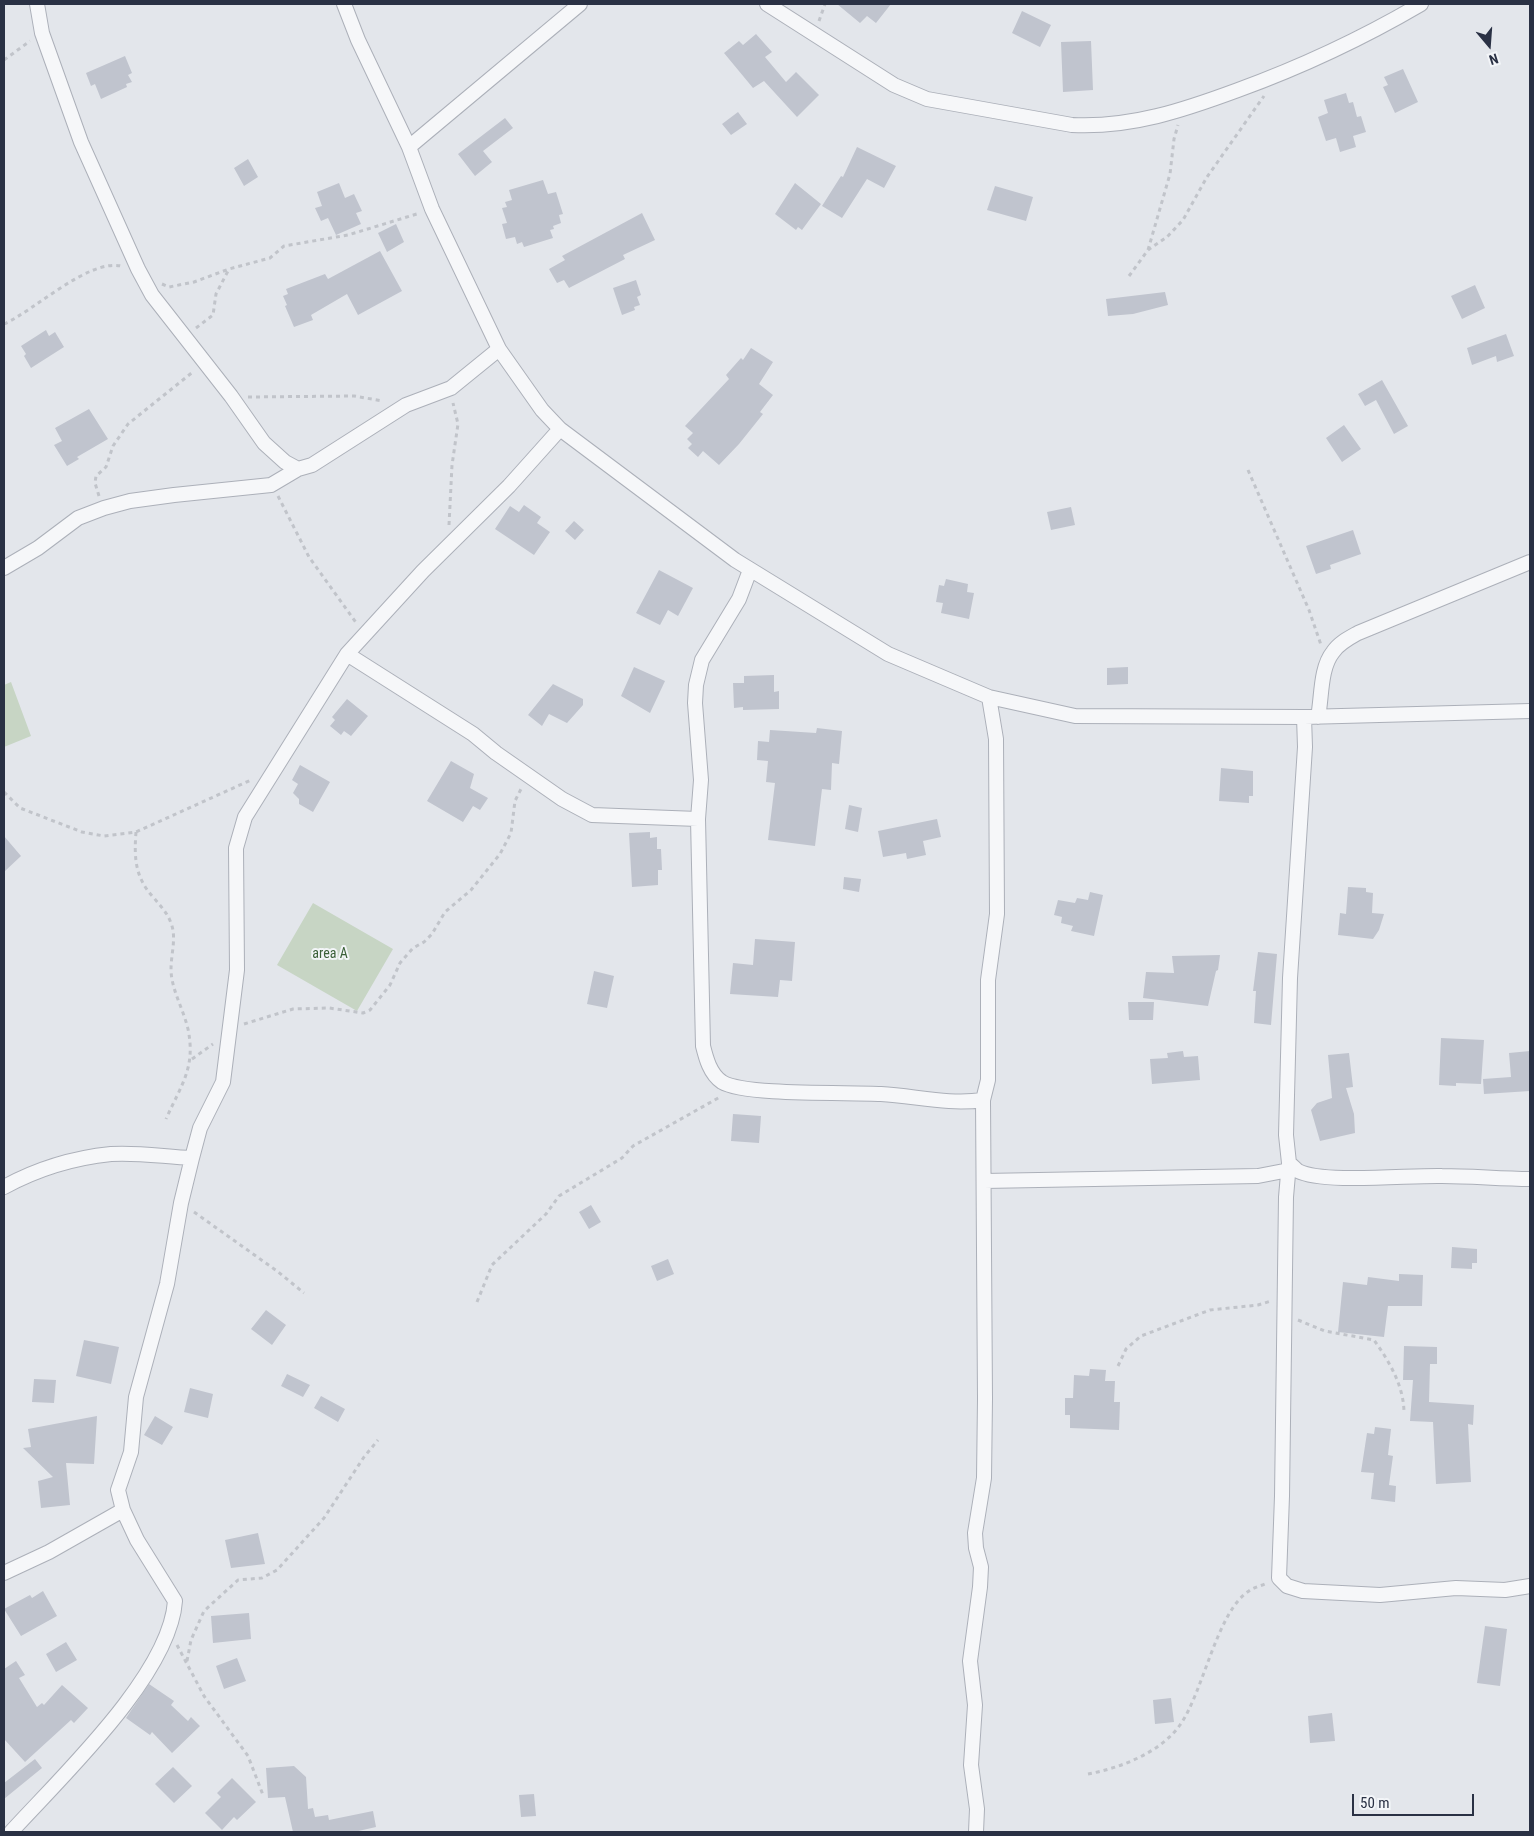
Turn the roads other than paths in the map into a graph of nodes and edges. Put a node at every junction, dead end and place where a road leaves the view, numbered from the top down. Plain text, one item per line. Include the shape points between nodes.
1 (38, 4) edge
2 (344, 4) edge
3 (580, 4) edge
4 (767, 4) edge
5 (1399, 4) edge
6 (1420, 4) edge
7 (1381, 27) junction
8 (409, 147) junction
9 (499, 349) junction
10 (560, 429) junction
11 (298, 470) junction
12 (1530, 562) edge
13 (4, 568) edge
14 (750, 570) junction
15 (347, 654) junction
16 (989, 697) junction
17 (1530, 711) edge
18 (1311, 717) junction
19 (698, 819) junction
20 (983, 1100) junction
21 (192, 1158) junction
22 (1289, 1166) junction
23 (1530, 1178) edge
24 (984, 1180) junction
25 (4, 1187) edge
26 (123, 1510) junction
27 (4, 1572) edge
28 (1530, 1586) edge
29 (11, 1832) edge
30 (976, 1832) edge

1 - 11 street via 42,33 81,142 152,295 264,443
2 - 8 street
3 - 8 street
4 - 7 street via 894,85 927,99 1092,126 1136,122 1184,110 1276,76
5 - 7 street
6 - 7 street
8 - 9 street via 432,209
9 - 10 street via 542,410
9 - 11 street via 451,388 406,405 312,465
10 - 14 street
10 - 15 street
11 - 13 street via 272,485 148,498 104,508 78,518
12 - 18 street via 1358,633 1333,651 1326,663
14 - 16 street via 888,654
14 - 19 street via 739,599 702,660 696,685 694,703 701,780
15 - 19 street via 473,734 562,800 592,815
15 - 21 street via 245,817 236,848 237,970 223,1082 200,1128
16 - 18 street via 1076,716
16 - 20 street via 996,739 997,914 988,980 988,1080
17 - 18 street
18 - 22 street via 1306,747 1290,978 1286,1135
19 - 20 street via 703,1046 708,1066 722,1082 770,1091 881,1094 954,1103
20 - 24 street
21 - 25 street via 112,1154 72,1160 32,1171
21 - 26 street via 167,1284 136,1397 131,1452 118,1490
22 - 23 street via 1310,1174 1345,1178
22 - 24 street via 1258,1176
22 - 28 street via 1278,1578 1287,1586 1303,1591 1380,1595
24 - 30 street via 984,1478 975,1533 981,1567 970,1661 975,1705 971,1765 977,1809
26 - 27 street via 49,1552
26 - 29 street via 137,1540 175,1601 168,1629 159,1654 111,1723

